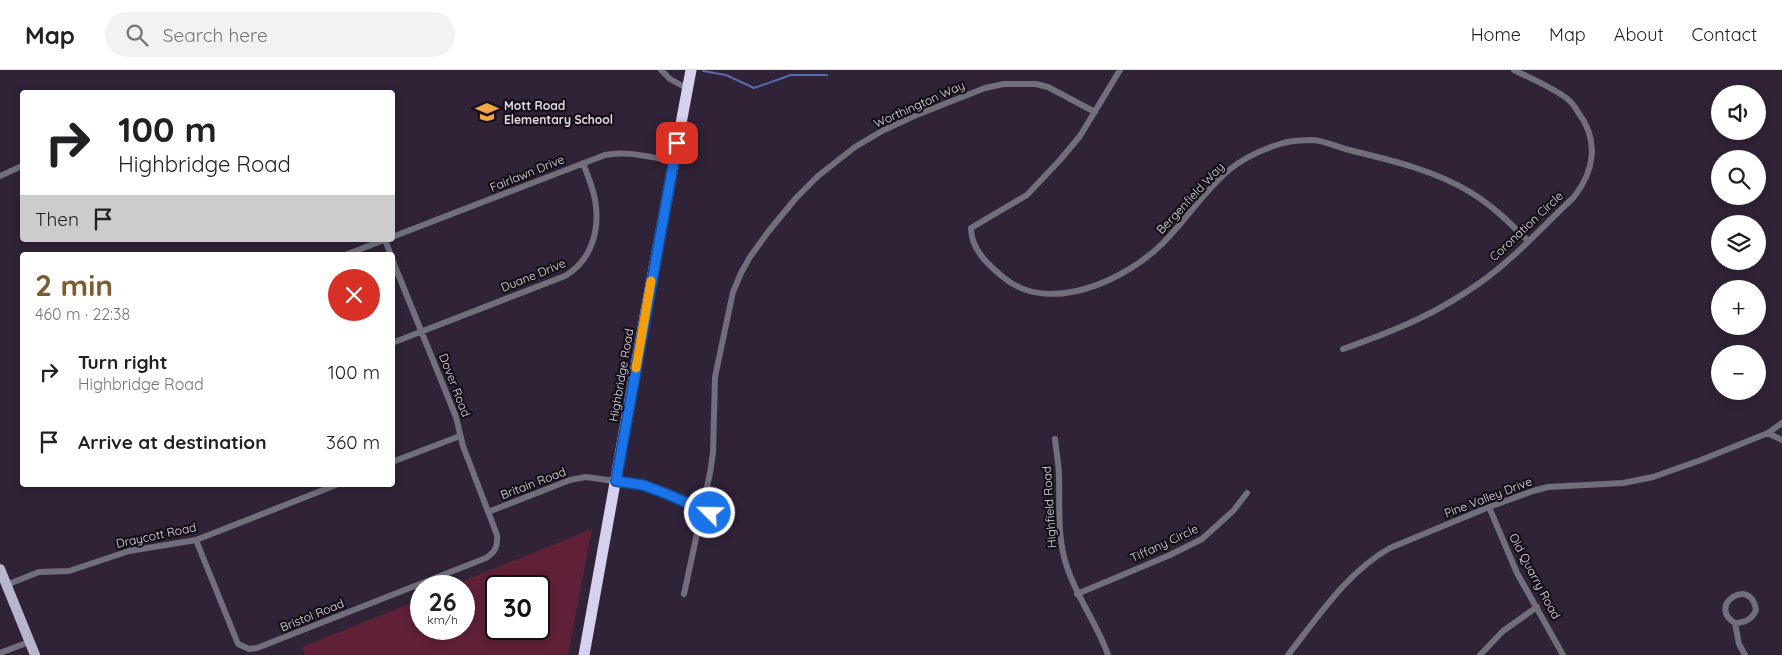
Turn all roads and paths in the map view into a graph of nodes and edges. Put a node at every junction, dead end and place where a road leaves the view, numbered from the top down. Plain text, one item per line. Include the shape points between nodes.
1 (661, 70) edge
2 (691, 70) edge
3 (1120, 70) edge
4 (1514, 70) edge
5 (688, 88) junction
6 (1095, 112) junction
7 (674, 161) junction
8 (583, 162) junction
9 (20, 167) edge
10 (0, 176) edge
11 (395, 236) edge
12 (1528, 241) junction
13 (379, 242) edge
14 (353, 252) edge
15 (395, 266) edge
16 (422, 332) junction
17 (395, 342) edge
18 (1343, 349) dead end
19 (1782, 423) edge
20 (1768, 433) junction
21 (460, 436) junction
22 (1055, 438) dead end
23 (1782, 440) edge
24 (395, 461) edge
25 (616, 481) junction
26 (331, 487) edge
27 (1247, 493) dead end
28 (1489, 507) junction
29 (702, 509) junction
30 (488, 512) junction
31 (710, 513) dead end
32 (196, 540) junction
33 (496, 548) joint
34 (0, 569) edge
35 (6, 585) junction
36 (684, 594) dead end
37 (1077, 594) junction
38 (1537, 607) junction
39 (1736, 623) junction
40 (29, 642) junction
41 (0, 653) edge
42 (35, 655) edge
43 (584, 655) edge
44 (1108, 655) edge
45 (1288, 655) edge
46 (1480, 655) edge
47 (1563, 655) edge
48 (1746, 655) edge

1 - 5 street
2 - 5 highway, Highbridge Road
3 - 6 street
4 - 12 street, Coronation Circle via 1571,102 1584,119 1592,146 1590,169 1581,188
5 - 7 highway, Highbridge Road
6 - 12 street, Bergenfield Way via 1080,136 1027,195 971,228 971,239 987,264 1012,285 1041,294 1071,293 1102,283 1132,267 1162,244 1229,170 1252,154 1285,143 1314,140 1439,175 1471,192 1503,215
6 - 29 street, Worthington Way via 1036,84 995,86 882,131 818,176 796,198 750,257 733,292 716,377 713,453
7 - 8 street, Fairlawn Drive via 615,153
7 - 25 highway, Highbridge Road
8 - 11 street, Fairlawn Drive
8 - 16 street, Duane Drive via 596,208 593,241 582,264 565,276
9 - 10 street
12 - 18 street, Coronation Circle via 1482,282 1452,302 1394,332
13 - 14 street
15 - 16 street, Dover Road
16 - 17 street, Duane Drive
16 - 21 street, Dover Road via 456,417
19 - 20 street, Pine Valley Drive
20 - 23 street
20 - 28 street, Pine Valley Drive via 1653,477 1623,483 1548,487
21 - 24 street
21 - 30 street, Dover Road
22 - 37 street, Highfield Road via 1061,545
25 - 29 street, Britain Road via 643,485
25 - 30 street, Britain Road via 586,477 570,480
25 - 43 highway, Highbridge Road
26 - 32 street, Draycott Road
27 - 37 street, Tiffany Circle via 1233,511 1202,539
28 - 38 street, Old Quarry Road via 1509,556
28 - 45 street, Pine Valley Drive via 1376,556 1342,588
29 - 31 street, Britain Road
29 - 36 street, Worthington Way
30 - 33 street, Dover Road via 497,535
32 - 33 street, Bristol Road via 238,644 249,649 486,558
32 - 35 street, Draycott Road via 129,551 69,571 39,572
34 - 35 main road
35 - 40 main road
37 - 44 street, Highfield Road
38 - 46 street via 1503,631
38 - 47 street, Old Quarry Road
39 - 39 street via 1727,613 1726,603 1736,594 1748,595 1756,610 1752,618
39 - 48 street via 1739,644
40 - 41 street
40 - 42 main road

